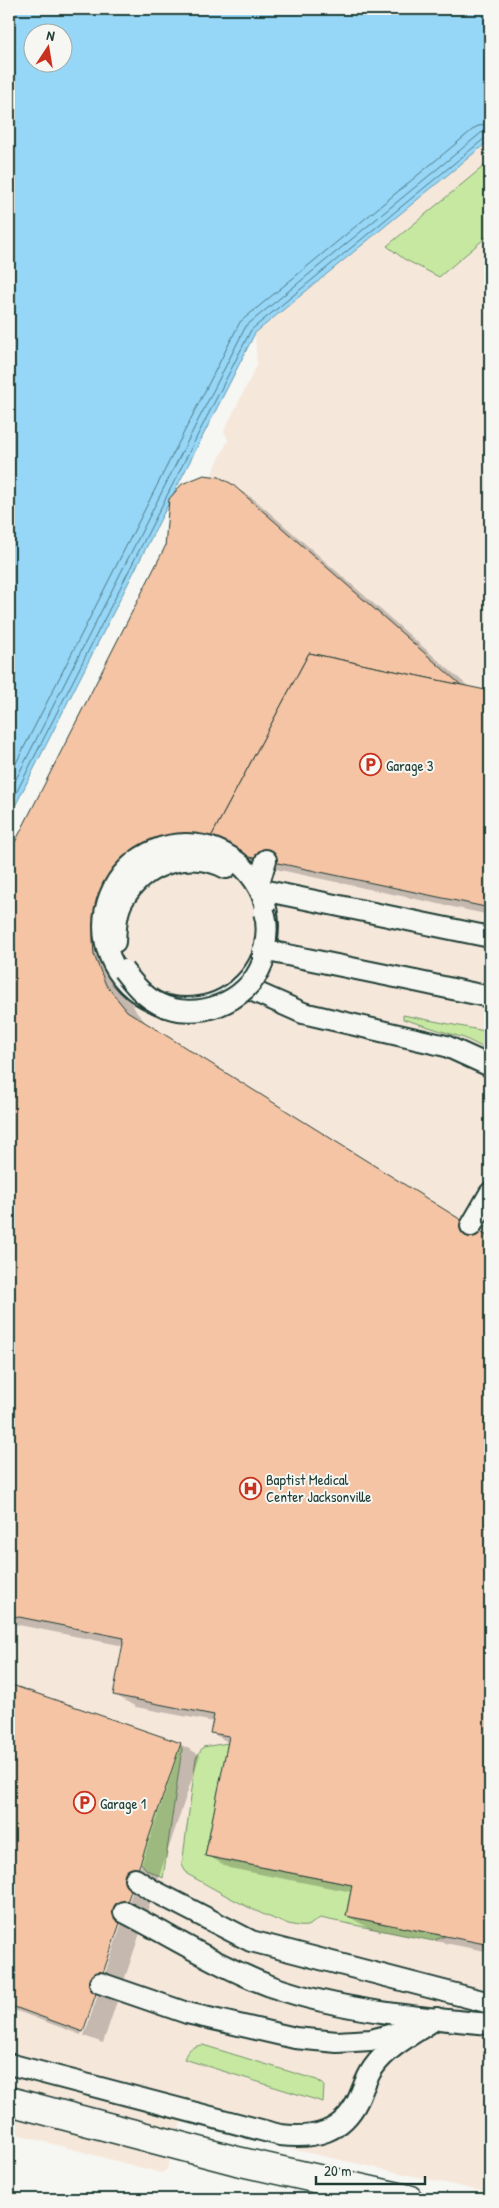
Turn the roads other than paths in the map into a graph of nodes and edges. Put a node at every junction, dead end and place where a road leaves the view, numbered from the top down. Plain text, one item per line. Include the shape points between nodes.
1 (258, 889) junction
2 (490, 937) edge
3 (263, 950) junction
4 (242, 986) junction
5 (490, 997) edge
6 (490, 1066) edge
7 (490, 1193) edge
8 (471, 1226) dead end
9 (135, 1879) dead end
10 (124, 1912) dead end
11 (100, 1983) dead end
12 (490, 2003) edge
13 (437, 2018) junction
14 (490, 2024) edge
15 (9, 2064) edge
16 (9, 2101) edge
17 (408, 2199) edge

1 - 2 lane
1 - 3 lane, bridge via 268,939
1 - 3 lane, bridge via 213,862 188,859 162,864 141,878 124,898 116,922 115,947 123,970 138,990 159,1004 183,1011 208,1010 231,1000 250,985 262,963
1 - 4 lane via 266,905 269,931 263,957
1 - 4 lane via 252,860 185,843 156,848 131,863 113,885 104,912 104,941 114,968 133,990 155,1003 181,1009 207,1006 230,996
3 - 5 lane, bridge
4 - 6 lane via 303,1013 446,1046
7 - 8 lane
9 - 12 lane via 251,1941
10 - 13 lane via 274,1987 331,2003
11 - 13 lane via 211,2019 318,2041 371,2040
13 - 14 lane
13 - 15 lane via 383,2057 345,2120 328,2132 306,2137 274,2134
16 - 17 highway via 174,2145

